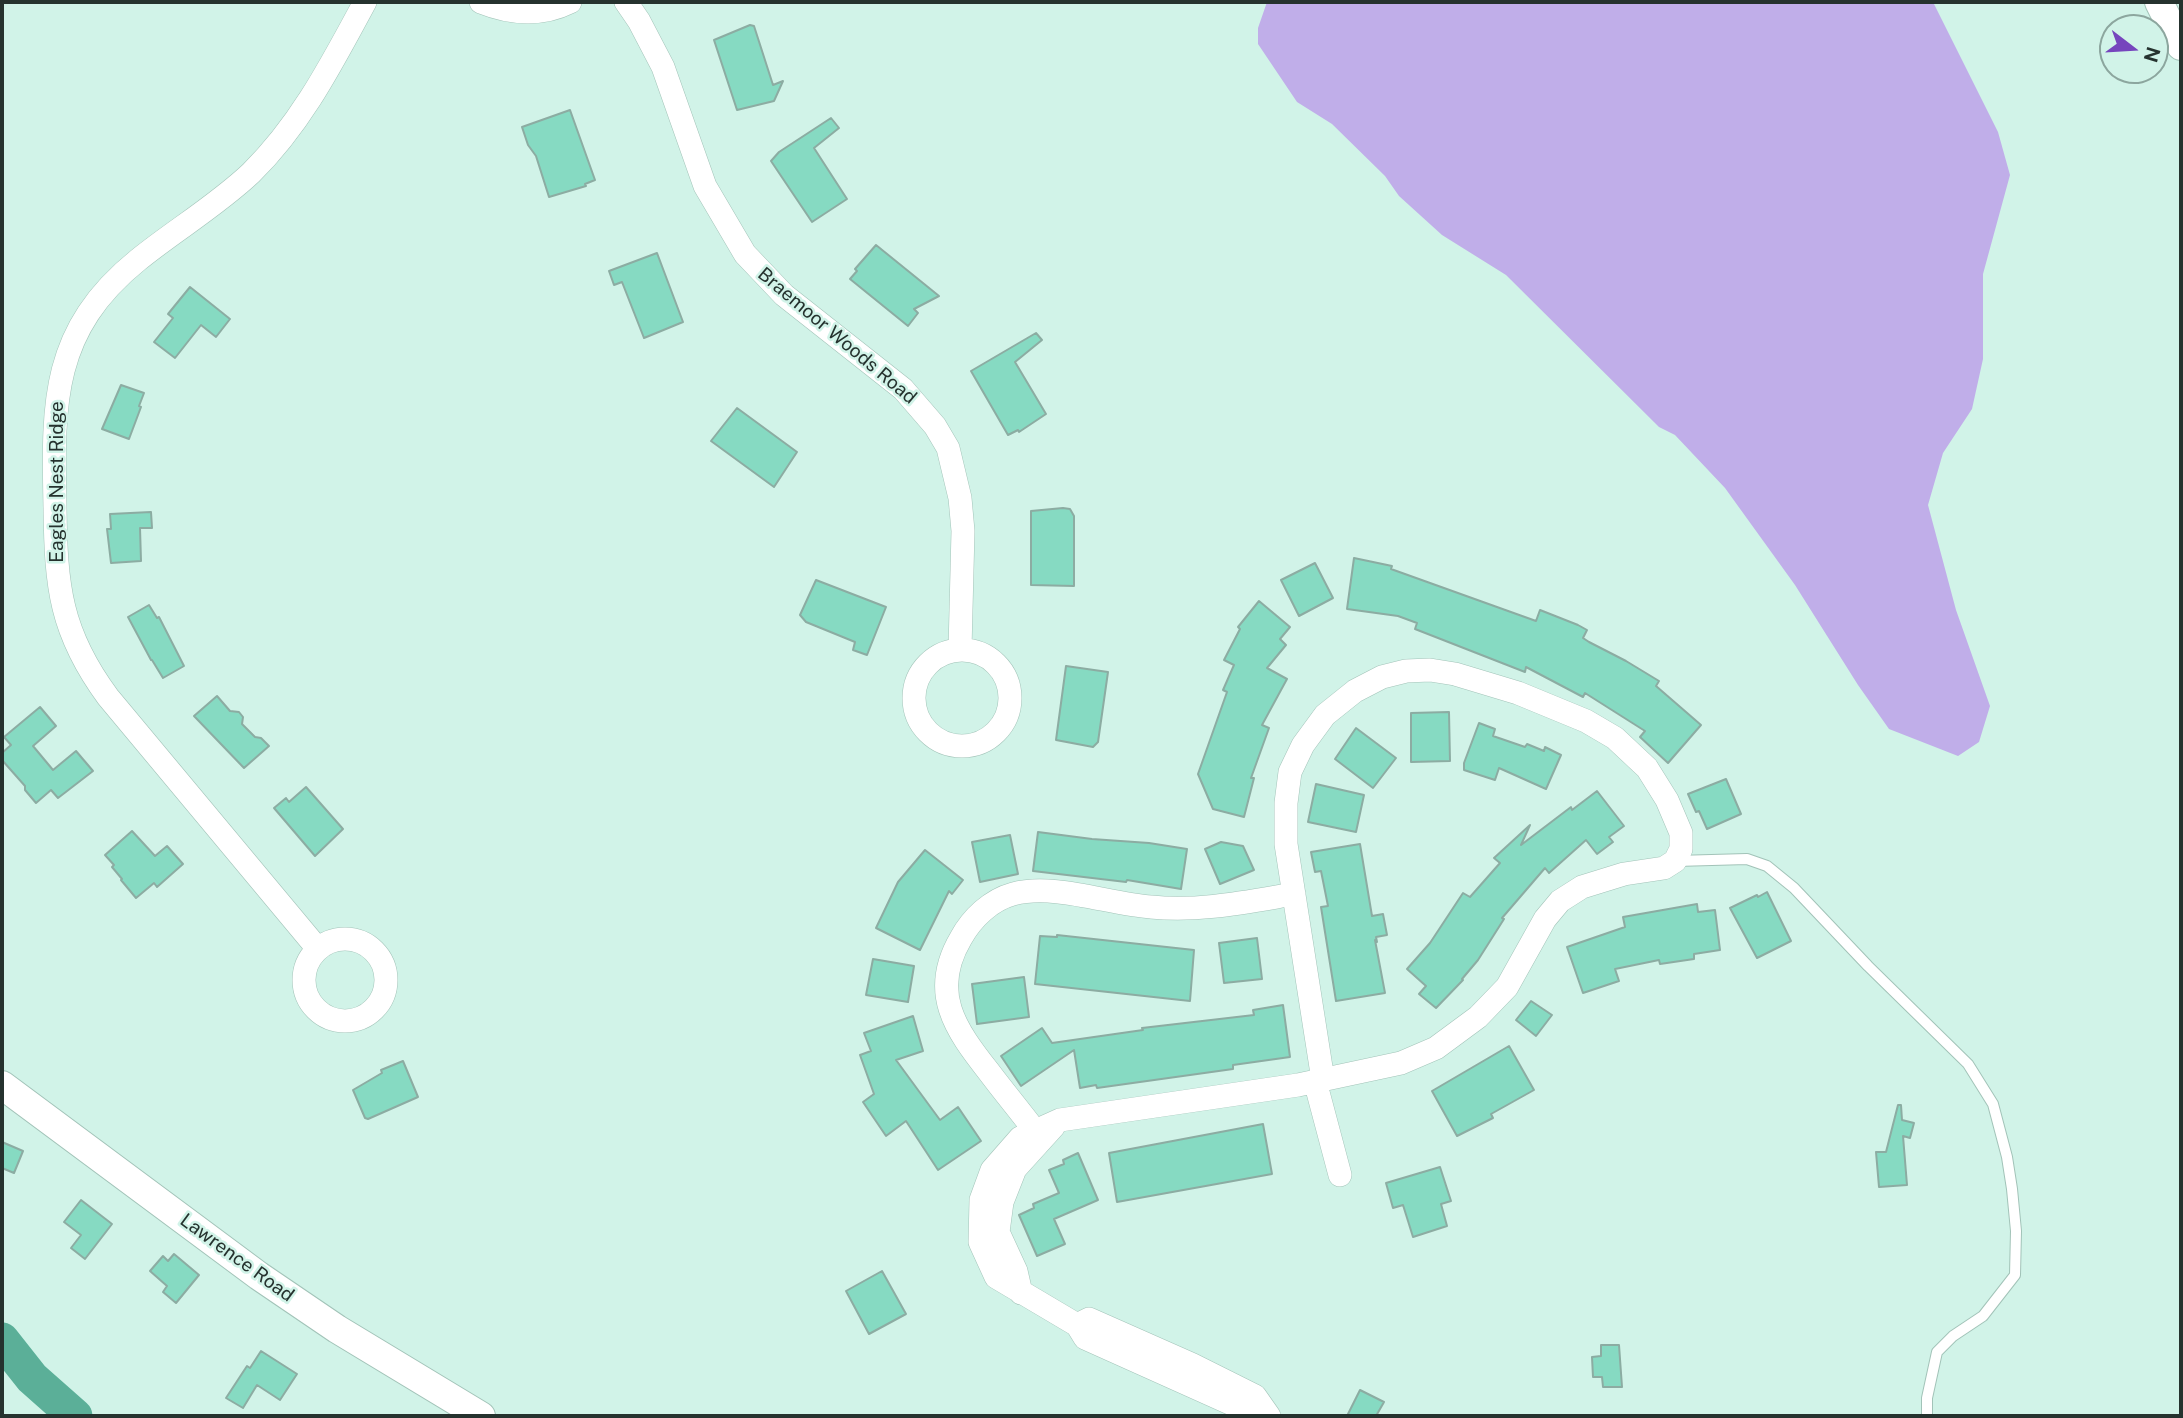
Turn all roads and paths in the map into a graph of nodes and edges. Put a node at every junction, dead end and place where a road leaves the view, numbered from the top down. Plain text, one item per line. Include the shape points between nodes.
1 (365, 2) edge
2 (481, 2) edge
3 (570, 2) edge
4 (626, 2) edge
5 (2159, 2) edge
6 (2181, 46) edge
7 (960, 649) junction
8 (1675, 861) junction
9 (1294, 894) junction
10 (317, 950) dead end
11 (1319, 1080) junction
12 (2, 1085) edge
13 (1060, 1120) junction
14 (1035, 1131) junction
15 (1340, 1175) dead end
16 (1021, 1293) junction
17 (1077, 1325) junction
18 (481, 1416) edge
19 (1246, 1416) edge
20 (1269, 1416) edge
21 (1927, 1416) edge

1 - 10 street, Eagles Nest Ridge via 317,88 278,144 226,195 115,279 97,302 66,355 58,382 53,441 58,586 82,659 108,697
2 - 3 street via 525,13
4 - 7 street, Braemoor Woods Road via 663,67 705,186 745,254 784,295 903,388 948,448 963,531
5 - 6 street
7 - 7 street via 931,660 918,677 913,699 925,729 943,743 962,746 981,742 997,731 1007,714 1010,694 1005,675 992,660
8 - 9 street via 1681,833 1667,800 1647,768 1615,738 1518,693 1455,674 1406,671 1355,691 1325,715 1303,745 1290,772 1286,803 1286,844
8 - 11 street via 1664,868 1582,887 1560,901 1507,987 1478,1017 1436,1048 1401,1063
8 - 21 lane via 1747,859 1767,866 1968,1064 1993,1104 2012,1189 2015,1275 1983,1316 1937,1352
9 - 11 street
9 - 14 street via 1181,909 1042,891 1014,894 979,915 954,949 946,992 949,1012 958,1032
11 - 13 street
11 - 15 street
12 - 18 street, Lawrence Road via 259,1276
13 - 14 street
13 - 16 street via 1015,1169 1002,1202 998,1232
14 - 16 street via 1020,1138 998,1162 981,1200 980,1242 996,1277
16 - 17 street
17 - 19 street via 1084,1338 1241,1408
17 - 20 street via 1089,1319 1193,1365 1255,1396

